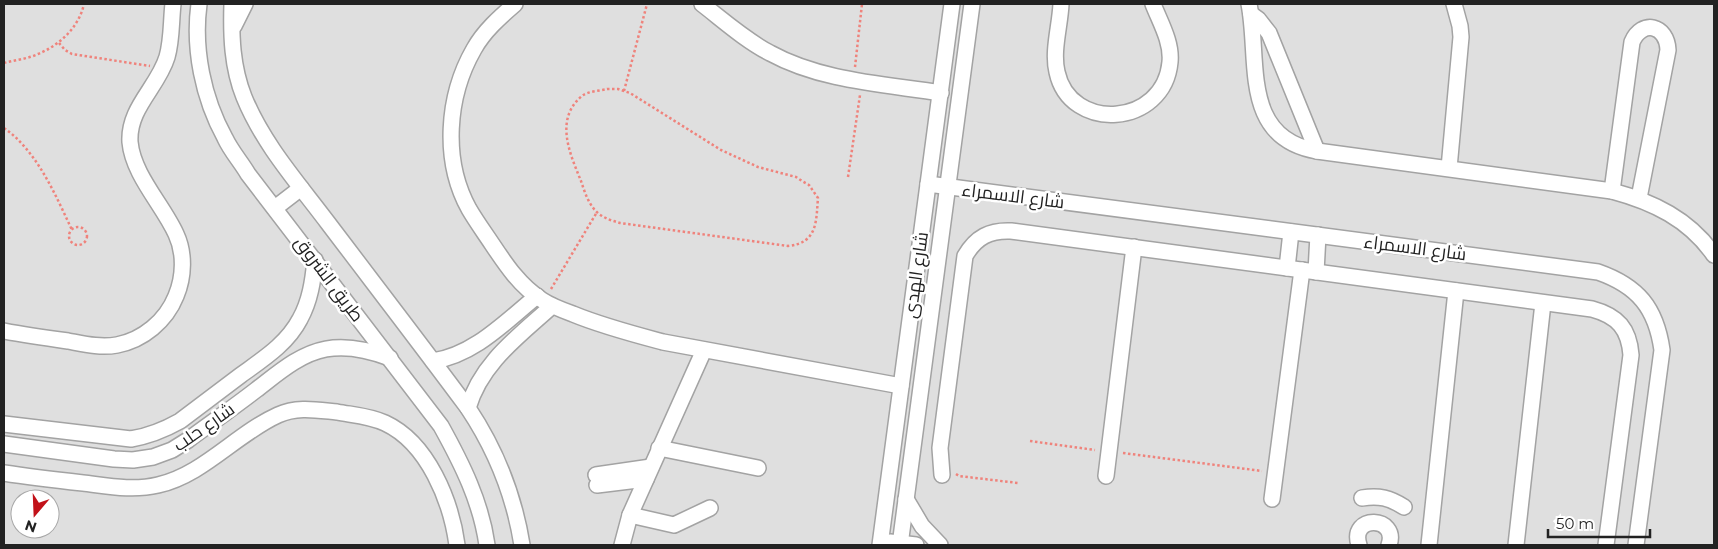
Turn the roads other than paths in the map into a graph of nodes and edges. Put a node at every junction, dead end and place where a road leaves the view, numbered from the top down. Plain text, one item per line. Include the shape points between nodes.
1 (173, 4) edge
2 (199, 4) edge
3 (232, 4) edge
4 (245, 4) edge
5 (515, 4) edge
6 (702, 4) edge
7 (952, 4) edge
8 (972, 4) edge
9 (1062, 4) edge
10 (1454, 4) edge
11 (1157, 5) edge
12 (1250, 9) edge
13 (231, 32) junction
14 (941, 93) junction
15 (1317, 151) junction
16 (1448, 168) junction
17 (928, 184) junction
18 (947, 187) junction
19 (301, 188) junction
20 (1612, 191) junction
21 (1639, 198) junction
22 (274, 208) junction
23 (1291, 232) junction
24 (1318, 235) junction
25 (1134, 247) junction
26 (1714, 254) edge
27 (315, 260) junction
28 (1302, 270) junction
29 (1456, 291) junction
30 (544, 301) junction
31 (1543, 303) junction
32 (4, 331) edge
33 (704, 350) junction
34 (272, 352) junction
35 (390, 358) junction
36 (432, 361) junction
37 (286, 368) junction
38 (901, 386) junction
39 (468, 408) junction
40 (4, 424) edge
41 (4, 444) edge
42 (660, 448) junction
43 (758, 468) dead end
44 (941, 470) road end
45 (4, 473) edge
46 (648, 473) junction
47 (1106, 476) dead end
48 (597, 480) dead end
49 (1386, 497) junction
50 (1362, 498) dead end
51 (906, 499) junction
52 (1272, 499) dead end
53 (1404, 507) dead end
54 (710, 508) dead end
55 (630, 515) junction
56 (1379, 523) junction
57 (881, 543) edge
58 (900, 544) edge
59 (457, 545) edge
60 (487, 545) edge
61 (522, 545) edge
62 (622, 545) edge
63 (916, 545) edge
64 (940, 545) edge
65 (1359, 545) edge
66 (1389, 545) edge
67 (1430, 545) edge
68 (1516, 545) edge
69 (1606, 545) edge
70 (1636, 545) edge

1 - 32 street via 170,44 162,68 138,107 130,142 136,166 176,234 182,251 180,287 173,304 150,330 117,345 99,346
2 - 22 street, طريق الشروق via 198,50 212,111 225,139
3 - 13 street, طريق الشروق
4 - 13 street
5 - 30 street via 495,21 474,48 460,78 452,110 451,144 456,176 468,208 507,266 521,283
6 - 14 street via 746,38 797,65 825,74
7 - 14 street, شارع الهدى
8 - 18 street, شارع الهدى
9 - 11 street via 1054,59 1064,89 1088,110 1119,115 1148,103 1160,91 1167,77 1169,46
10 - 16 street via 1461,37
12 - 15 street via 1269,33
12 - 15 street via 1258,99 1265,115 1288,141 1303,149
13 - 19 street, طريق الشروق via 236,71 255,121
14 - 17 street, شارع الهدى
15 - 16 street
16 - 20 street
17 - 18 street, شارع الاسمراء
17 - 38 street, شارع الهدى
18 - 23 street, شارع الاسمراء
18 - 51 street, شارع الهدى
19 - 22 street
19 - 36 street, طريق الشروق
20 - 21 street
20 - 21 street via 1632,42 1642,30 1658,29 1664,34 1668,50
21 - 26 street via 1675,216
22 - 27 street, طريق الشروق
23 - 24 street, شارع الاسمراء
23 - 28 street
24 - 28 street
24 - 70 street, شارع الاسمراء via 1598,272 1631,287 1653,315 1660,332 1662,350
25 - 28 street
25 - 44 street via 1000,230 989,232 971,246 963,267 940,448
25 - 47 street
27 - 34 street, شارع حلب via 308,301 299,320
27 - 35 street, طريق الشروق
28 - 29 street
28 - 52 street
29 - 31 street
29 - 67 street
30 - 33 street via 625,332
30 - 36 street via 470,349
30 - 39 street via 487,368 472,393
31 - 68 street
31 - 69 street via 1605,313 1625,330 1630,342 1631,356
33 - 38 street
33 - 42 street
34 - 37 street
34 - 40 street, شارع حلب via 180,421 148,436 114,438
35 - 37 street, شارع حلب via 369,350 325,349 304,356
35 - 60 street, طريق الشروق via 441,426 461,462 478,503
36 - 39 street, طريق الشروق
37 - 41 street, شارع حلب via 188,440 153,457 114,459
38 - 57 street, شارع الهدى
39 - 61 street, طريق الشروق via 504,476
42 - 43 street
42 - 46 street
45 - 59 street via 118,488 158,485 195,469 266,420 280,414 310,409 364,416 385,423 420,450 442,492
46 - 48 street
46 - 55 street
49 - 50 street
49 - 53 street
49 - 56 street
51 - 58 street, شارع الهدى
51 - 64 street via 922,526
54 - 55 street via 670,525
55 - 62 street
56 - 65 street via 1362,527 1358,535
56 - 66 street via 1389,532
57 - 58 street
58 - 63 street

